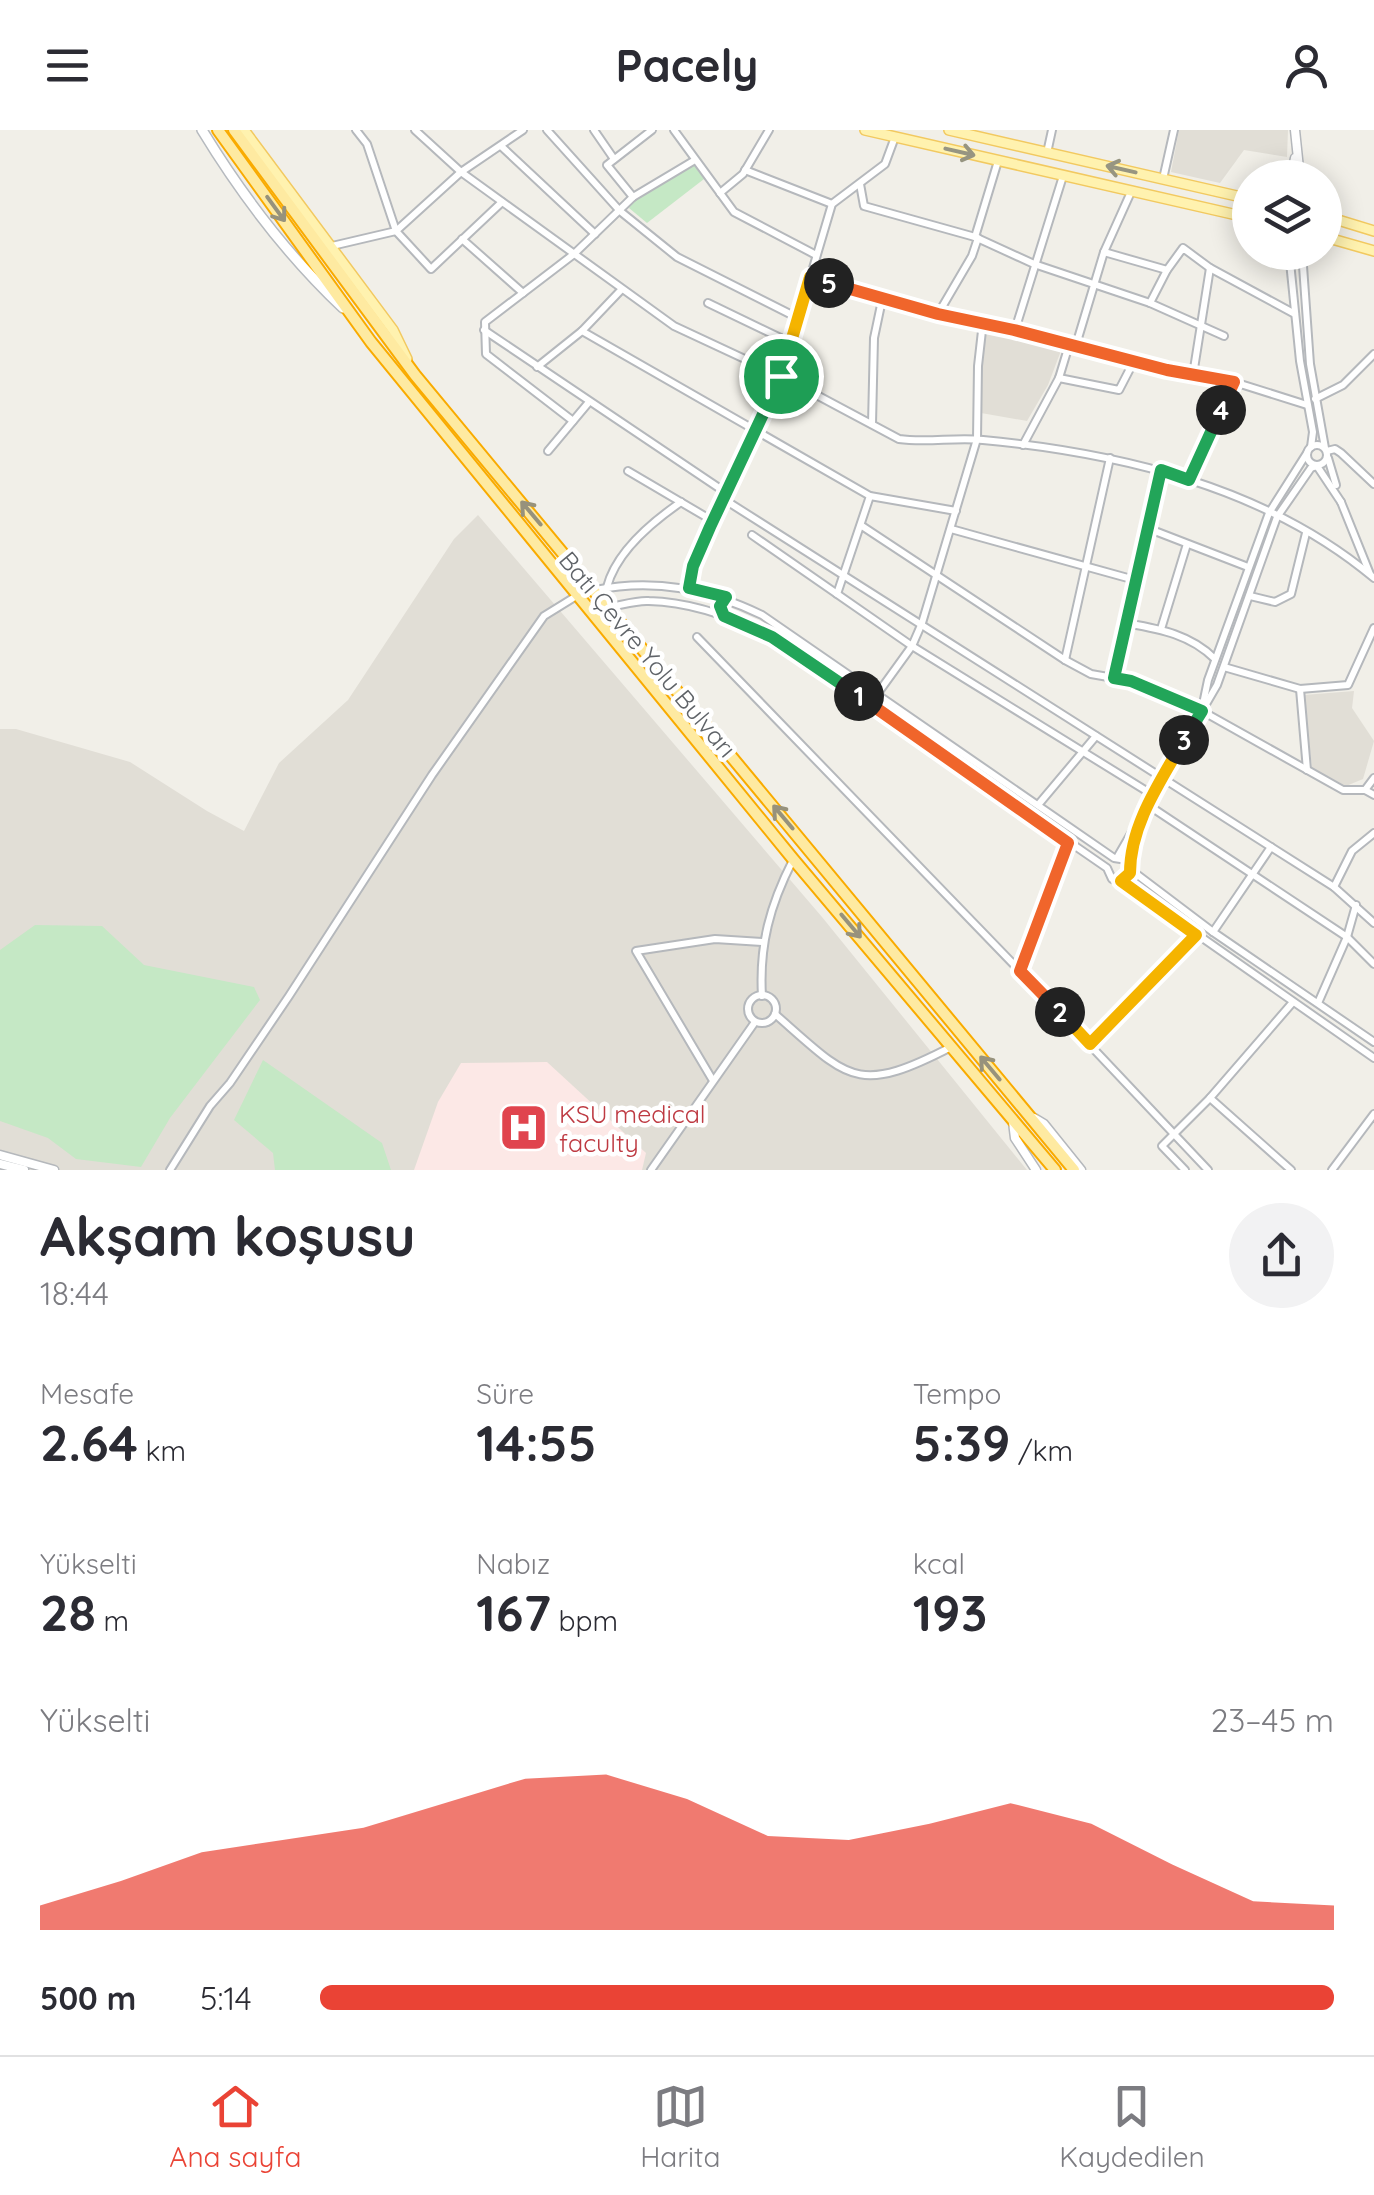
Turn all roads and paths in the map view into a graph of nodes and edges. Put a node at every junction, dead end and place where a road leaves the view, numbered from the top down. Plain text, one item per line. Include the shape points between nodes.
1 (202, 130) edge
2 (218, 130) edge
3 (234, 130) edge
4 (244, 130) edge
5 (356, 130) edge
6 (414, 130) edge
7 (523, 130) edge
8 (546, 130) edge
9 (594, 130) edge
10 (652, 130) edge
11 (674, 130) edge
12 (769, 130) edge
13 (865, 130) edge
14 (949, 130) edge
15 (1052, 130) edge
16 (1174, 130) edge
17 (1295, 130) edge
18 (895, 137) junction
19 (501, 146) junction
20 (1047, 152) junction
21 (1296, 154) junction
22 (614, 159) junction
23 (695, 160) junction
24 (998, 160) junction
25 (1295, 160) edge
26 (1297, 160) edge
27 (745, 170) junction
28 (461, 172) junction
29 (1064, 176) junction
30 (1163, 179) junction
31 (860, 184) junction
32 (1132, 192) junction
33 (720, 193) junction
34 (1232, 195) edge
35 (633, 197) junction
36 (502, 202) junction
37 (832, 204) junction
38 (620, 212) junction
39 (1232, 214) edge
40 (1342, 221) edge
41 (396, 230) junction
42 (1374, 231) edge
43 (596, 234) junction
44 (976, 237) junction
45 (462, 239) junction
46 (1342, 242) edge
47 (332, 246) junction
48 (1374, 251) edge
49 (1104, 252) junction
50 (574, 254) junction
51 (816, 255) junction
52 (1034, 264) junction
53 (1210, 268) junction
54 (1167, 270) junction
55 (1291, 270) edge
56 (1302, 270) edge
57 (810, 277) junction
58 (1095, 285) junction
59 (621, 290) junction
60 (523, 293) junction
61 (882, 300) junction
62 (1150, 303) junction
63 (708, 304) dead end
64 (938, 314) junction
65 (1296, 314) junction
66 (796, 317) junction
67 (983, 322) junction
68 (360, 324) junction
69 (1200, 324) junction
70 (484, 330) junction
71 (582, 330) junction
72 (1014, 330) junction
73 (1224, 336) dead end
74 (789, 342) junction
75 (1073, 345) junction
76 (1374, 354) edge
77 (1134, 361) junction
78 (536, 367) junction
79 (415, 375) junction
80 (1193, 375) junction
81 (781, 376) junction
82 (1059, 378) junction
83 (1234, 382) junction
84 (1315, 399) junction
85 (589, 402) junction
86 (1307, 405) junction
87 (573, 421) junction
88 (872, 424) junction
89 (757, 432) junction
90 (978, 439) junction
91 (1023, 445) junction
92 (1309, 450) junction
93 (548, 451) dead end
94 (1327, 452) junction
95 (1110, 458) junction
96 (1317, 466) junction
97 (1161, 470) junction
98 (628, 471) dead end
99 (1189, 480) junction
100 (1374, 484) edge
101 (870, 496) junction
102 (726, 497) junction
103 (681, 502) junction
104 (1341, 502) junction
105 (956, 511) junction
106 (1273, 515) junction
107 (713, 521) junction
108 (862, 526) junction
109 (1146, 528) junction
110 (951, 529) junction
111 (1306, 533) junction
112 (752, 535) dead end
113 (1187, 544) junction
114 (1086, 564) junction
115 (1248, 567) junction
116 (845, 574) junction
117 (1372, 576) edge
118 (938, 578) junction
119 (1135, 580) junction
120 (689, 588) junction
121 (601, 589) junction
122 (837, 594) junction
123 (578, 595) junction
124 (1250, 596) junction
125 (726, 597) junction
126 (610, 607) junction
127 (724, 616) junction
128 (922, 623) junction
129 (1126, 624) junction
130 (1374, 628) edge
131 (1161, 629) junction
132 (697, 638) dead end
133 (912, 646) junction
134 (1215, 659) junction
135 (1065, 660) junction
136 (1224, 667) junction
137 (1114, 678) junction
138 (1300, 689) junction
139 (878, 693) junction
140 (1202, 711) junction
141 (1096, 736) junction
142 (1083, 752) junction
143 (1308, 771) junction
144 (1162, 778) junction
145 (1374, 778) edge
146 (1365, 790) junction
147 (1374, 795) edge
148 (1153, 796) junction
149 (1148, 805) junction
150 (1038, 806) junction
151 (1138, 825) junction
152 (1374, 832) edge
153 (1068, 843) junction
154 (1271, 847) junction
155 (793, 858) junction
156 (1116, 858) junction
157 (1130, 866) junction
158 (1107, 868) junction
159 (1251, 873) junction
160 (1121, 881) junction
161 (1334, 887) junction
162 (1356, 905) junction
163 (1374, 923) edge
164 (1213, 932) junction
165 (1196, 935) junction
166 (1346, 937) junction
167 (762, 942) junction
168 (1374, 964) edge
169 (1020, 971) junction
170 (762, 996) junction
171 (1292, 1002) junction
172 (1318, 1003) junction
173 (775, 1014) junction
174 (755, 1022) junction
175 (1374, 1042) edge
176 (1090, 1044) junction
177 (953, 1046) junction
178 (1374, 1058) edge
179 (712, 1078) junction
180 (1210, 1098) junction
181 (1374, 1114) edge
182 (1012, 1118) junction
183 (1173, 1136) junction
184 (0, 1154) edge
185 (0, 1164) edge
186 (24, 1170) edge
187 (54, 1170) edge
188 (170, 1170) edge
189 (651, 1170) edge
190 (1036, 1170) edge
191 (1055, 1170) edge
192 (1078, 1170) edge
193 (1185, 1170) edge
194 (1208, 1170) edge
195 (1291, 1170) edge
196 (1332, 1170) edge

1 - 68 main road via 308,274
2 -> 68 highway, Batı Çevre Yolu Bulvarı
3 - 79 highway, Batı Çevre Yolu Bulvarı
4 - 47 main road
5 - 41 street via 367,144
6 - 28 street
7 - 19 street
8 - 38 street
9 - 22 street
10 - 22 street
11 - 23 street
12 - 27 street
13 - 18 main road
14 - 20 main road
15 - 20 street
16 - 30 street
17 - 21 street
18 -> 24 main road
18 - 31 street via 886,164
19 - 28 street
19 - 43 street
30 -> 20 main road
21 - 25 street
21 - 26 street
22 - 35 street via 607,165
23 - 33 street
23 - 35 street
24 - 29 main road
24 - 44 street
27 - 33 street
27 - 37 street
28 - 36 street
28 - 41 street
29 - 32 main road
29 - 52 street
30 - 34 main road
31 - 37 street
31 - 44 street via 864,206
32 - 39 main road
32 - 49 street
33 - 51 street via 734,212
35 - 38 street
36 - 45 street
36 - 50 street
37 - 51 street
38 - 43 street
38 - 66 street via 677,257
40 - 42 main road
41 - 45 street via 431,269
41 - 47 street
43 - 50 street
44 - 52 street
44 - 64 street
45 - 60 street
46 - 48 main road
47 - 79 main road via 393,330
49 - 54 street
49 - 58 street
50 - 59 street
50 - 60 street
51 - 57 street
52 - 58 street
52 - 72 street
53 - 54 street via 1183,248
53 - 65 street
53 - 69 street
54 - 62 street
55 - 65 street
56 - 84 street
57 - 61 street
57 - 66 street
58 - 62 street
58 - 75 street
59 - 71 street
59 - 81 street via 674,326
60 - 70 street via 485,322
61 - 64 street
61 - 88 street
62 - 69 street
63 - 74 street
64 - 67 street
65 - 86 street
66 - 74 street
67 - 72 street
67 - 90 street
68 - 123 highway, Batı Çevre Yolu Bulvarı
69 - 73 street
69 - 80 street
70 - 78 street
70 - 87 street via 486,354
71 - 78 street
71 - 89 street
72 - 75 street
74 - 81 street
75 - 77 street
75 - 82 street
76 - 84 street via 1343,385
77 - 80 street
77 - 82 street via 1119,390
78 - 85 street
121 -> 79 highway, Batı Çevre Yolu Bulvarı
80 - 83 street
81 - 88 street
81 - 89 street
82 - 91 street
83 - 86 street
83 - 99 street
84 - 94 street
85 - 87 street
85 - 102 street
86 - 92 street
87 - 93 street
88 - 90 street via 919,442
89 - 101 street
89 - 102 street
90 - 91 street
90 - 105 street
91 - 95 street
92 - 94 street via 1320,445
92 - 96 street
92 - 106 street
94 - 96 street
94 - 100 street via 1341,453
94 - 104 street
95 - 97 street
95 - 114 street
96 - 104 street
96 - 106 street
97 - 99 street
97 - 109 street
98 - 103 street
99 - 106 street
101 - 105 street
101 - 108 street
102 - 107 street
102 - 116 street
103 - 107 street
103 - 121 street via 656,520
104 - 117 street
105 - 110 street
106 - 111 street
106 - 115 street
106 - 124 street
107 - 120 street
108 - 116 street
108 - 118 street
109 - 113 street
109 - 119 street
110 - 114 street
110 - 118 street
111 - 117 street
111 - 124 street via 1290,594 1275,602
112 - 122 street
113 - 115 street
113 - 131 street
114 - 119 street
114 - 135 street
115 - 134 street
116 - 122 street
116 - 128 street
118 - 128 street
118 - 135 street
119 - 129 street
120 - 121 street
120 - 125 street
121 - 126 highway, Batı Çevre Yolu Bulvarı
122 - 133 street
123 - 155 highway, Batı Çevre Yolu Bulvarı
123 - 188 street via 544,616
124 - 136 street
125 - 127 street via 720,606
125 - 139 street
126 - 127 street via 647,600
192 -> 126 highway, Batı Çevre Yolu Bulvarı
127 - 153 street via 804,658
128 - 133 street
128 - 141 street
129 - 131 street
129 - 137 street
130 - 138 street via 1348,685
131 - 134 street via 1200,644
132 - 169 street
133 - 139 street
133 - 142 street
134 - 140 street
135 - 137 street
136 - 138 street
136 - 140 street
137 - 140 street
138 - 143 street
139 - 150 street
140 - 143 street
140 - 144 street
141 - 142 street
141 - 144 street
142 - 148 street
142 - 150 street
143 - 146 street via 1343,790
144 - 148 street
144 - 154 street
145 - 146 street
146 - 147 street
148 - 149 street
149 - 151 street
149 - 159 street
150 - 156 street
151 - 156 street
151 - 157 street
152 - 161 street via 1352,851
153 - 158 street
153 - 169 street
154 - 159 street
154 - 161 street
155 - 167 street
155 -> 177 highway, Batı Çevre Yolu Bulvarı
156 - 157 street
156 - 158 street
157 - 160 street
157 - 164 street
158 - 160 street
159 - 164 street
159 - 166 street
160 - 165 street
161 - 162 street
162 - 163 street
162 - 166 street
164 - 172 street
165 - 171 street
165 - 176 street
166 - 168 street
166 - 172 street
167 - 170 street
167 - 179 street via 715,939 636,951
169 - 176 street
170 - 173 street via 773,1002
170 - 174 street via 749,1006
171 - 178 street
171 - 180 street
172 - 175 street
173 - 174 street
173 - 177 street via 829,1063 854,1075 881,1076
174 - 179 street
176 - 183 street
177 - 182 highway, Batı Çevre Yolu Bulvarı
179 - 189 street
180 - 183 street
180 - 195 street
181 - 196 street
182 - 190 street via 1015,1138
182 - 191 highway, Batı Çevre Yolu Bulvarı
183 - 193 street via 1162,1146
183 - 194 street
184 - 187 street
185 - 186 street

